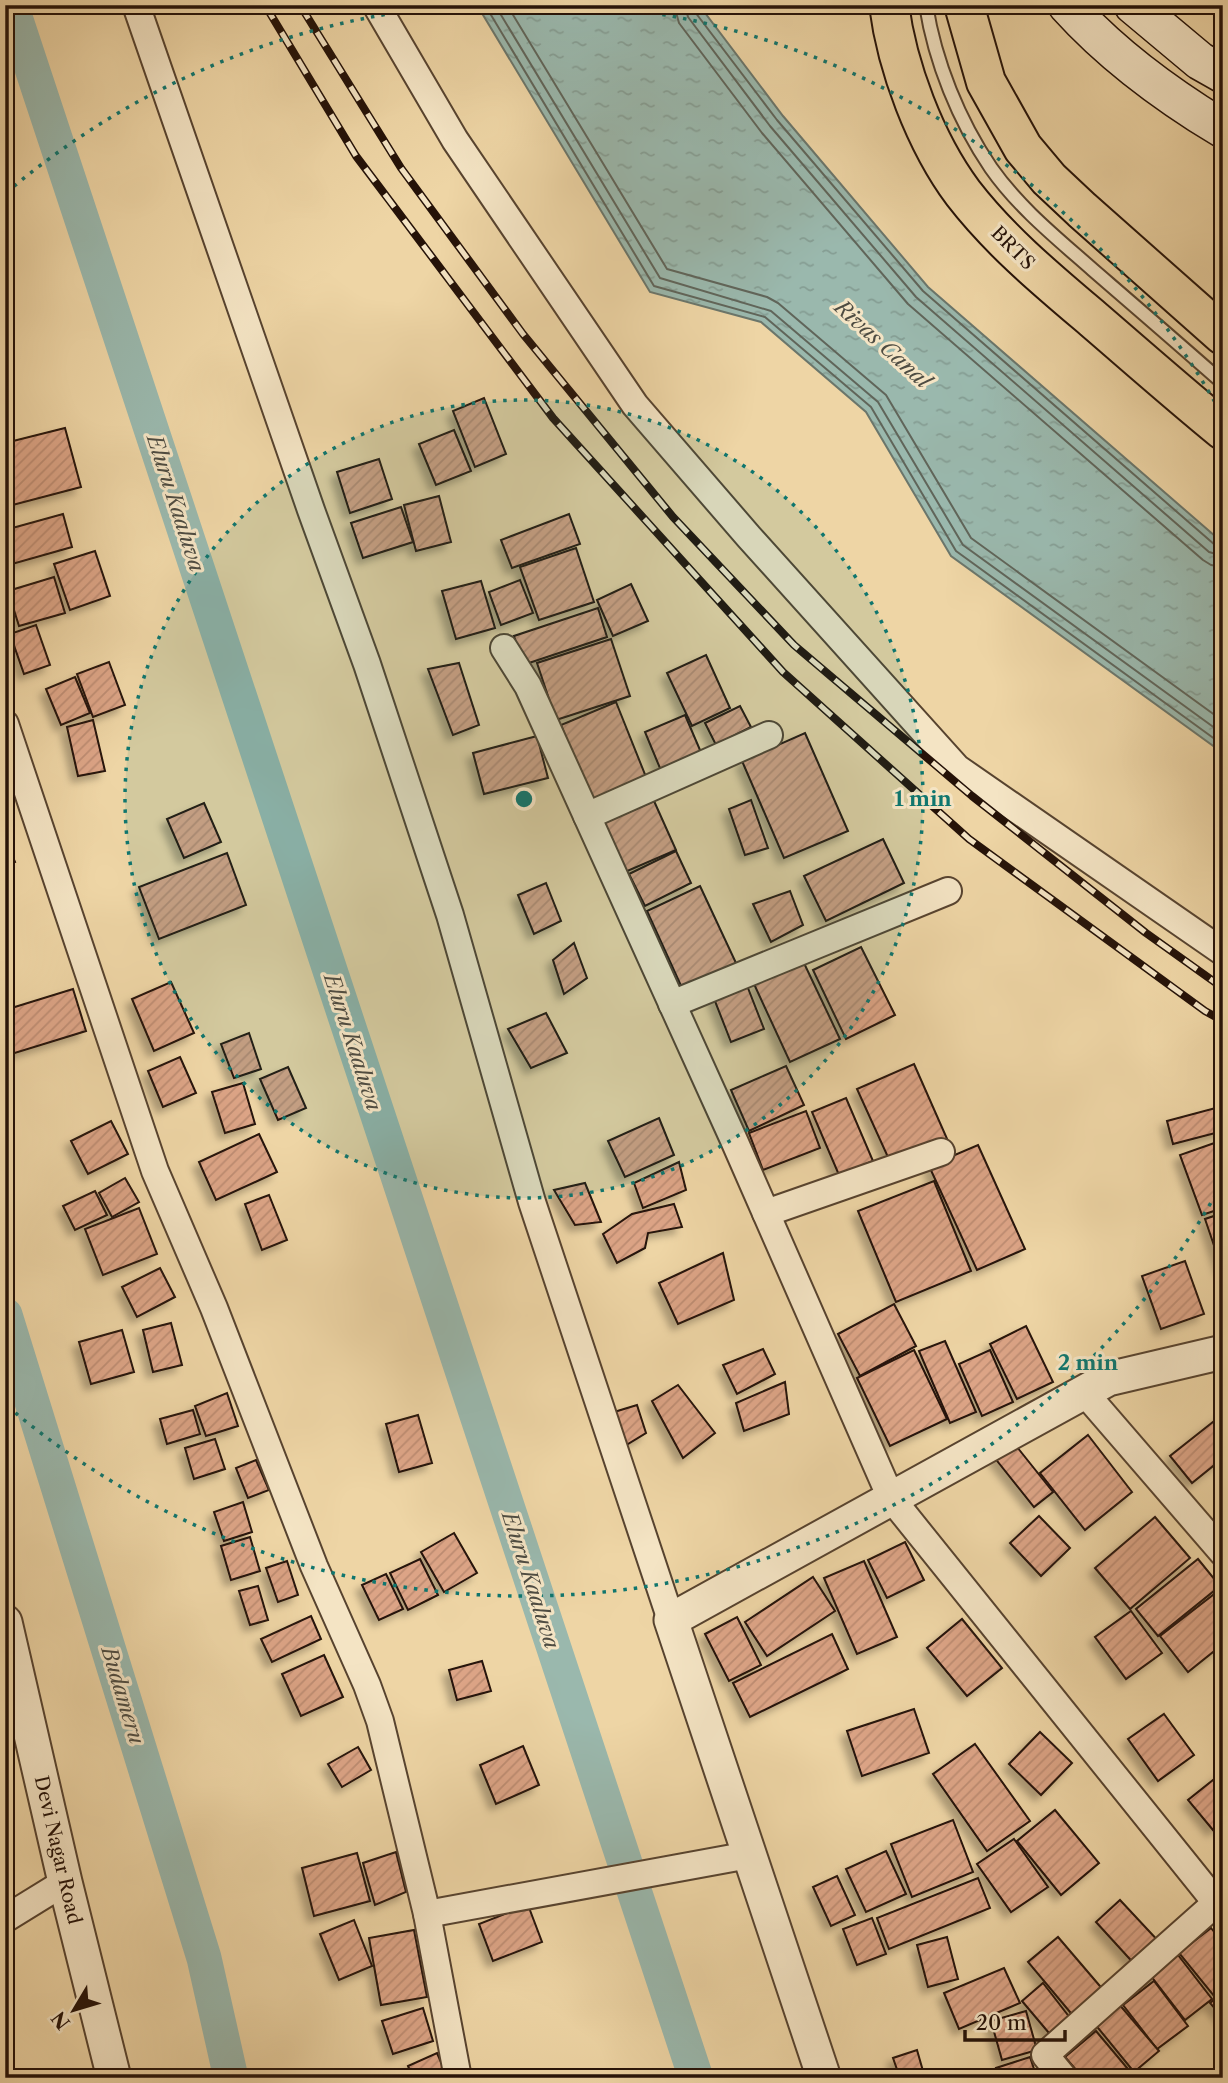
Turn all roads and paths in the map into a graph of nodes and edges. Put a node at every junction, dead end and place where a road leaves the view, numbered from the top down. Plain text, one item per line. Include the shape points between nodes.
1 (136, 5) edge
2 (376, 5) edge
3 (889, 5) edge
4 (926, 5) edge
5 (964, 5) edge
6 (1067, 5) edge
7 (1143, 8) edge
8 (1223, 74) edge
9 (1223, 129) edge
10 (1223, 335) edge
11 (1223, 383) edge
12 (1223, 430) edge
13 (503, 648) dead end
14 (5, 724) edge
15 (769, 735) dead end
16 (587, 816) junction
17 (948, 891) dead end
18 (1223, 953) edge
19 (673, 1004) junction
20 (941, 1152) dead end
21 (766, 1213) junction
22 (1223, 1352) edge
23 (1084, 1392) junction
24 (891, 1499) junction
25 (1223, 1553) edge
26 (671, 1620) junction
27 (5, 1622) edge
28 (16, 1720) edge
29 (749, 1855) junction
30 (65, 1882) junction
31 (1219, 1907) edge
32 (427, 1914) junction
33 (5, 1919) edge
34 (114, 2078) edge
35 (458, 2078) edge
36 (824, 2078) edge
37 (1064, 2078) edge

1 - 26 street via 372,677 450,915 532,1202
2 - 18 street via 454,140 635,405 749,537 957,768
3 - 12 main road, BRTS via 900,58 917,106 937,152 962,191 1031,267
4 - 11 lane, BRTS via 952,94 992,170 1057,239
5 - 10 main road via 986,82 1023,148 1082,210
6 - 9 main road via 1117,54 1178,102
7 - 8 main road via 1200,61
13 - 16 street via 528,685
14 - 32 street via 155,1171 380,1721
15 - 16 street
16 - 19 street
17 - 19 street
19 - 21 street
20 - 21 street
21 - 24 street
22 - 23 street via 1108,1379
23 - 24 street
23 - 25 street
24 - 26 street
24 - 31 street
26 - 29 street
27 - 28 street, Devi Nagar Road
28 - 30 street, Devi Nagar Road
29 - 32 street
29 - 36 street
30 - 33 street
30 - 34 street, Devi Nagar Road
31 - 37 street via 1045,2055
32 - 35 street

